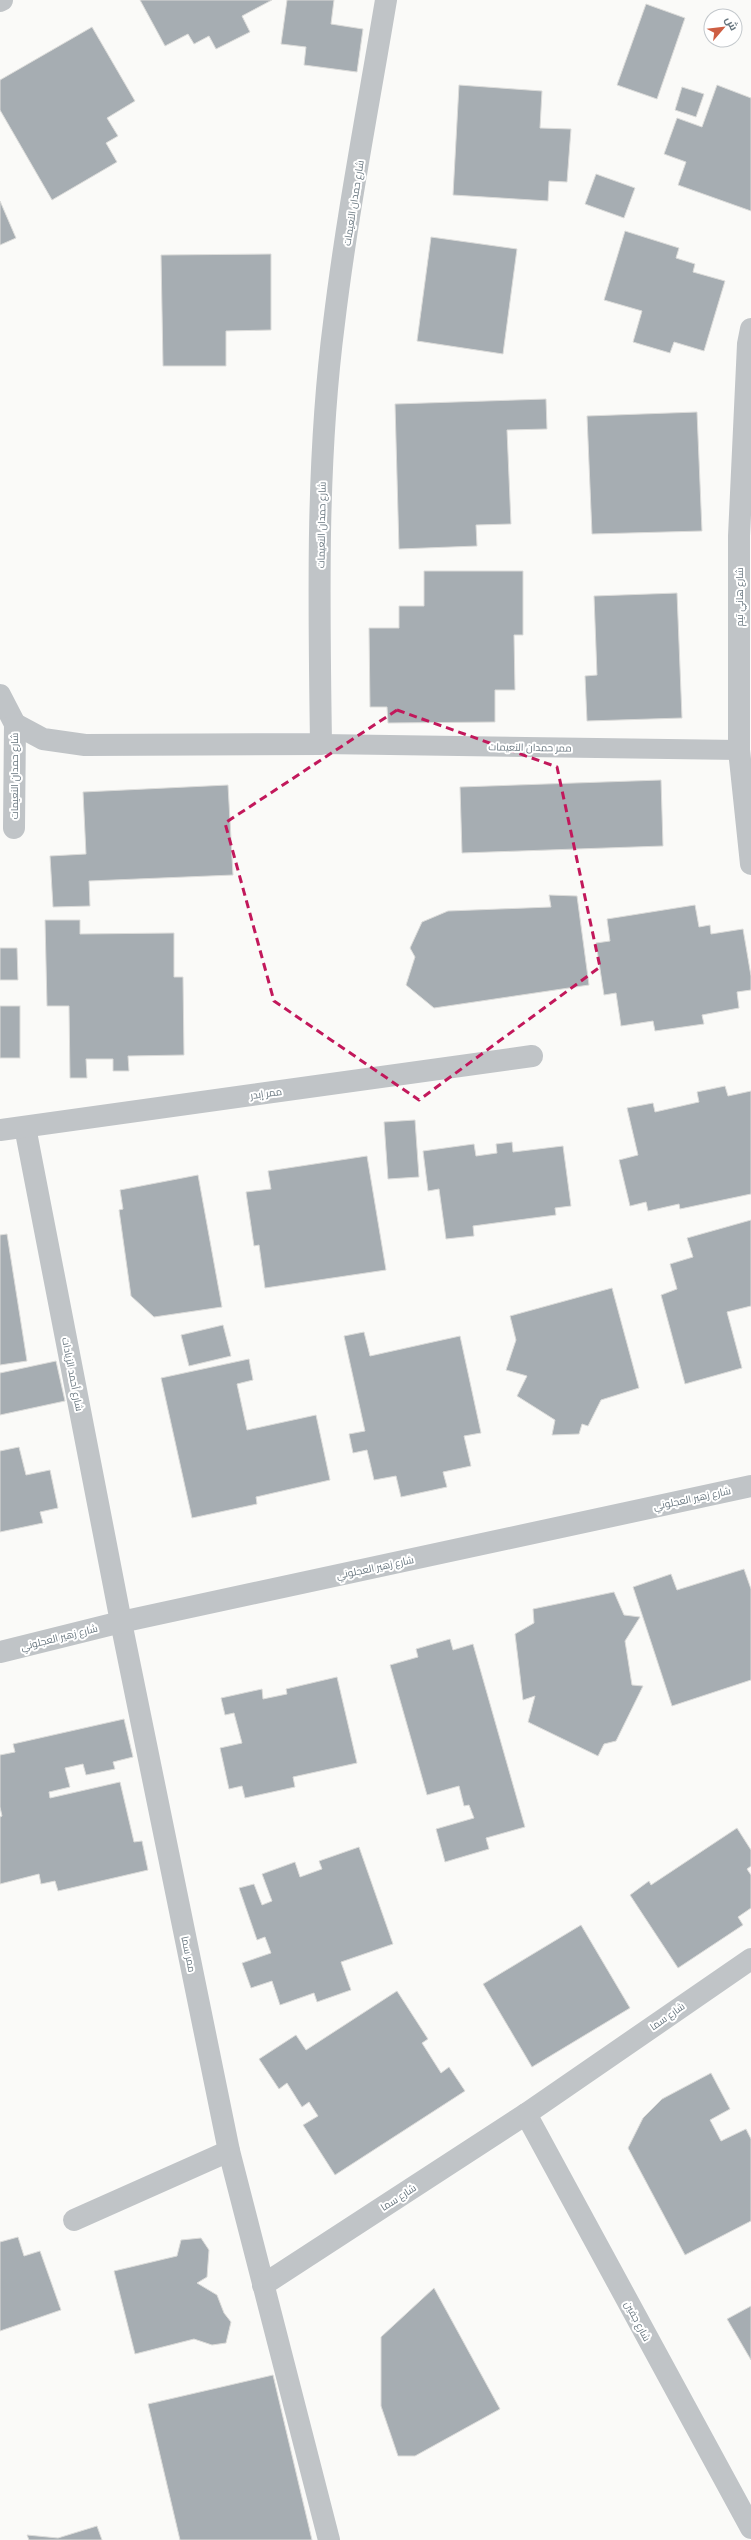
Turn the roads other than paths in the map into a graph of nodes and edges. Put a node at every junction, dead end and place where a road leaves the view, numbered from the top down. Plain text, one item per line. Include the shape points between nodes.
1 (386, 0) edge
2 (751, 330) edge
3 (0, 695) edge
4 (15, 724) junction
5 (321, 744) junction
6 (739, 750) junction
7 (14, 828) dead end
8 (751, 864) edge
9 (532, 1056) dead end
10 (25, 1127) junction
11 (0, 1130) edge
12 (751, 1486) edge
13 (121, 1622) junction
14 (0, 1652) edge
15 (751, 1959) edge
16 (526, 2114) junction
17 (230, 2151) junction
18 (74, 2220) dead end
19 (263, 2285) junction
20 (751, 2528) edge
21 (329, 2540) edge

1 - 5 street, شارع حمدان النعيمات via 334,324 323,459 319,614
2 - 6 street, شارع هاني تيم via 748,344 740,520
3 - 4 street, شارع حمدان النعيمات
4 - 5 street, شارع حمدان النعيمات via 43,739 85,745
4 - 7 street, شارع حمدان النعيمات
5 - 6 lane, ممر حمدان النعيمات
6 - 8 street, شارع هاني تيم
9 - 10 street, ممر إبدر
10 - 11 street, ممر إبدر
10 - 13 street, شارع أحمد الزيادات
12 - 13 street, شارع زهير العجلوني
13 - 14 street, شارع زهير العجلوني
13 - 17 street, ممر سما
15 - 16 street, شارع سما
16 - 19 street, شارع سما
16 - 20 street, شارع جفين
17 - 18 street
17 - 19 street, ممر سما
19 - 21 street

